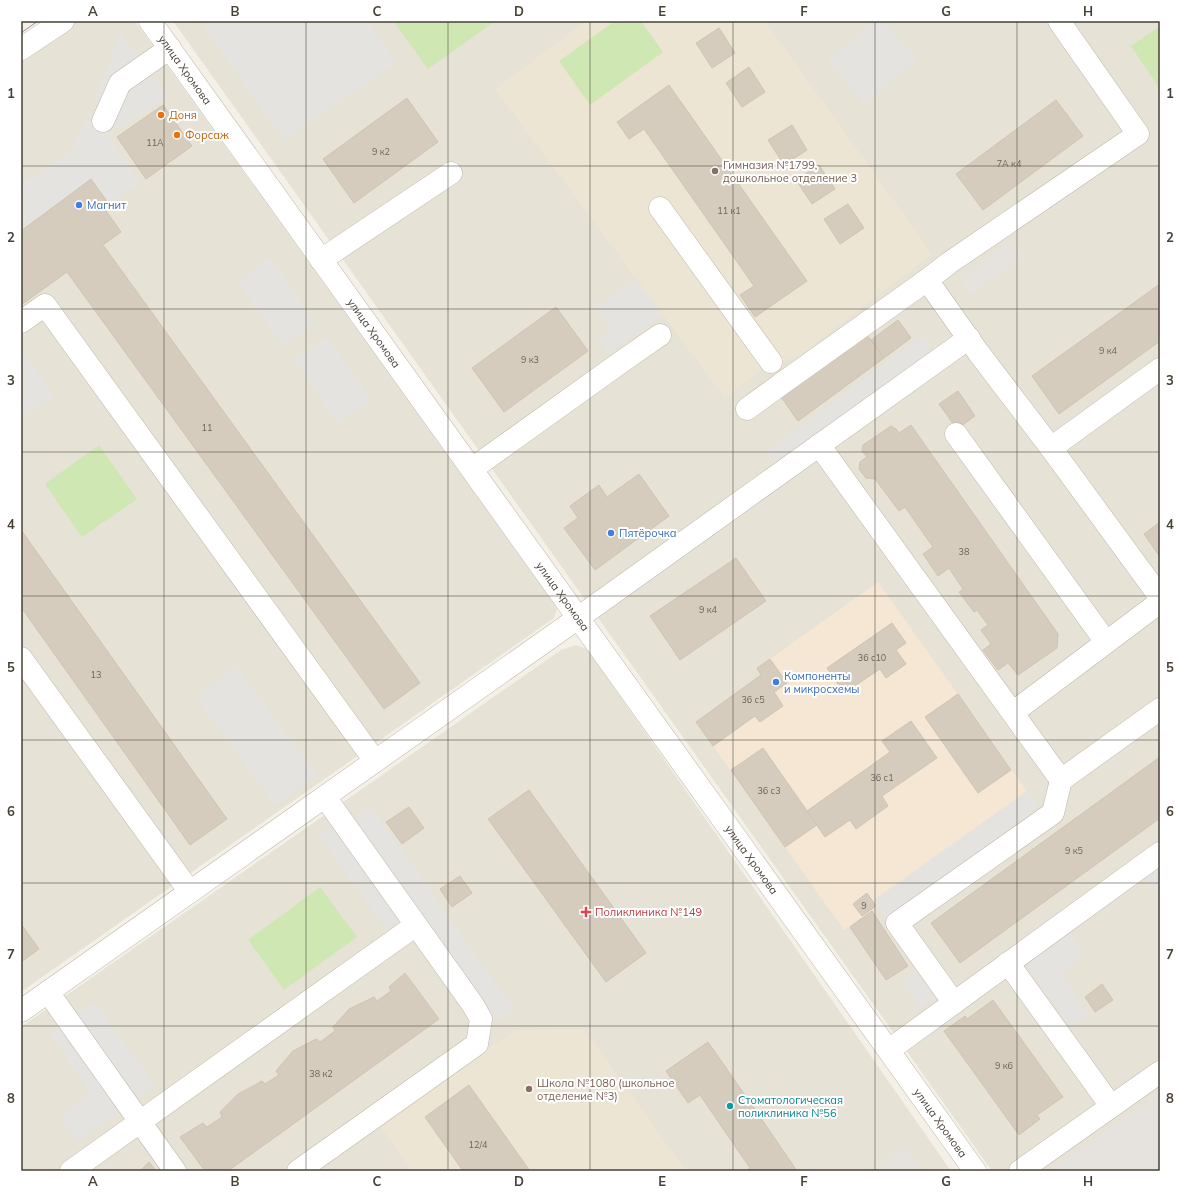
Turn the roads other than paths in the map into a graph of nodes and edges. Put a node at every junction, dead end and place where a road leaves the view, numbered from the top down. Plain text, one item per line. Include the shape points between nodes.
1 (63, 21) edge
2 (150, 21) edge
3 (1059, 21) edge
4 (170, 48) junction
5 (21, 49) edge
6 (103, 121) dead end
7 (451, 173) dead end
8 (660, 208) dead end
9 (322, 260) junction
10 (927, 280) junction
11 (21, 322) edge
12 (660, 335) dead end
13 (969, 338) junction
14 (771, 362) dead end
15 (1160, 369) edge
16 (747, 410) dead end
17 (956, 434) dead end
18 (819, 445) junction
19 (1051, 448) junction
20 (472, 470) junction
21 (1160, 597) edge
22 (1160, 602) edge
23 (578, 618) junction
24 (1106, 642) junction
25 (21, 658) edge
26 (1019, 708) dead end
27 (1160, 709) edge
28 (375, 761) junction
29 (1061, 780) junction
30 (324, 797) junction
31 (1160, 853) edge
32 (190, 892) junction
33 (416, 925) junction
34 (1008, 963) junction
35 (48, 992) junction
36 (954, 1003) junction
37 (21, 1011) edge
38 (889, 1050) junction
39 (1160, 1072) edge
40 (1111, 1106) junction
41 (140, 1122) junction
42 (71, 1171) edge
43 (175, 1171) edge
44 (298, 1171) edge
45 (975, 1171) edge
46 (1020, 1171) edge

1 - 5 street
2 - 4 street, улица Хромова
3 - 10 street via 1138,134 949,262
4 - 6 street via 120,83
4 - 9 street, улица Хромова
7 - 9 street
8 - 14 street
9 - 20 street, улица Хромова
10 - 13 street
10 - 16 street
11 - 28 street via 45,305
12 - 20 street
13 - 18 street
13 - 19 street
15 - 19 street
17 - 24 street
18 - 23 street
18 - 29 street
19 - 21 street
20 - 23 street, улица Хромова
22 - 24 street
23 - 28 street
23 - 38 street, улица Хромова
24 - 26 street
25 - 32 street
27 - 29 street
28 - 30 street
29 - 36 street via 1053,813 897,924
30 - 32 street
30 - 33 street
31 - 34 street
32 - 35 street
33 - 41 street
33 - 44 street via 473,1005 480,1019 479,1048
34 - 36 street
34 - 40 street
35 - 37 street
35 - 41 street
36 - 38 street
38 - 45 street, улица Хромова
39 - 40 street
40 - 46 street
41 - 42 street
41 - 43 street

